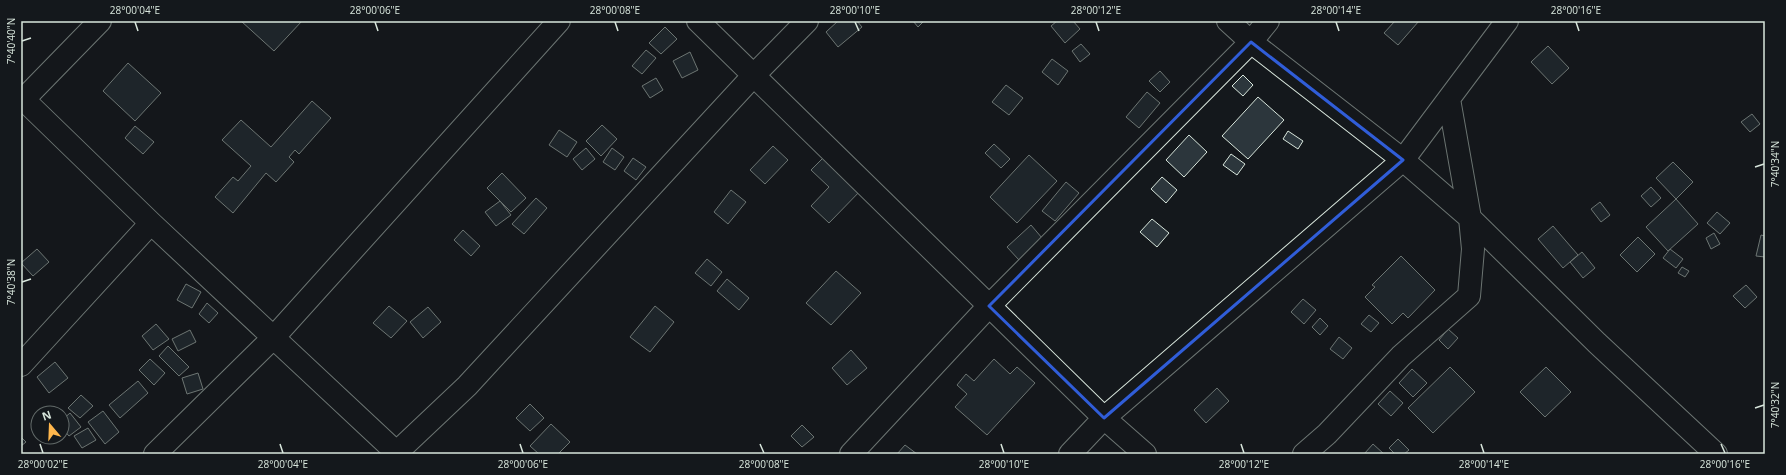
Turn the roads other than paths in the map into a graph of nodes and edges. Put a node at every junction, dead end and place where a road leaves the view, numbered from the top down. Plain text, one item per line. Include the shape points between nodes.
1 (100, 21) edge
2 (559, 21) edge
3 (698, 21) edge
4 (807, 21) edge
5 (1228, 21) edge
6 (1268, 21) edge
7 (1507, 21) edge
8 (1251, 42) junction
9 (754, 75) junction
10 (1449, 99) junction
11 (22, 100) edge
12 (1403, 160) junction
13 (1470, 218) junction
14 (152, 223) junction
15 (989, 306) junction
16 (274, 337) junction
17 (21, 366) edge
18 (1104, 418) junction
19 (397, 453) edge
20 (154, 454) edge
21 (851, 454) edge
22 (1070, 454) edge
23 (1145, 454) edge
24 (1304, 454) edge
25 (1716, 454) edge

1 - 11 street
2 - 16 street
3 - 9 street
4 - 9 street
5 - 8 street
6 - 8 street
7 - 10 street
8 - 12 street
8 - 15 street
9 - 15 street
9 - 19 street via 467,386
10 - 12 street
10 - 13 street
11 - 14 street
12 - 13 street
12 - 18 street
13 - 24 street via 1473,249 1469,296 1400,356 1327,434
13 - 25 street via 1597,343
14 - 16 street
14 - 17 street
15 - 18 street
15 - 21 street
16 - 19 street
16 - 20 street
18 - 22 street
18 - 23 street

